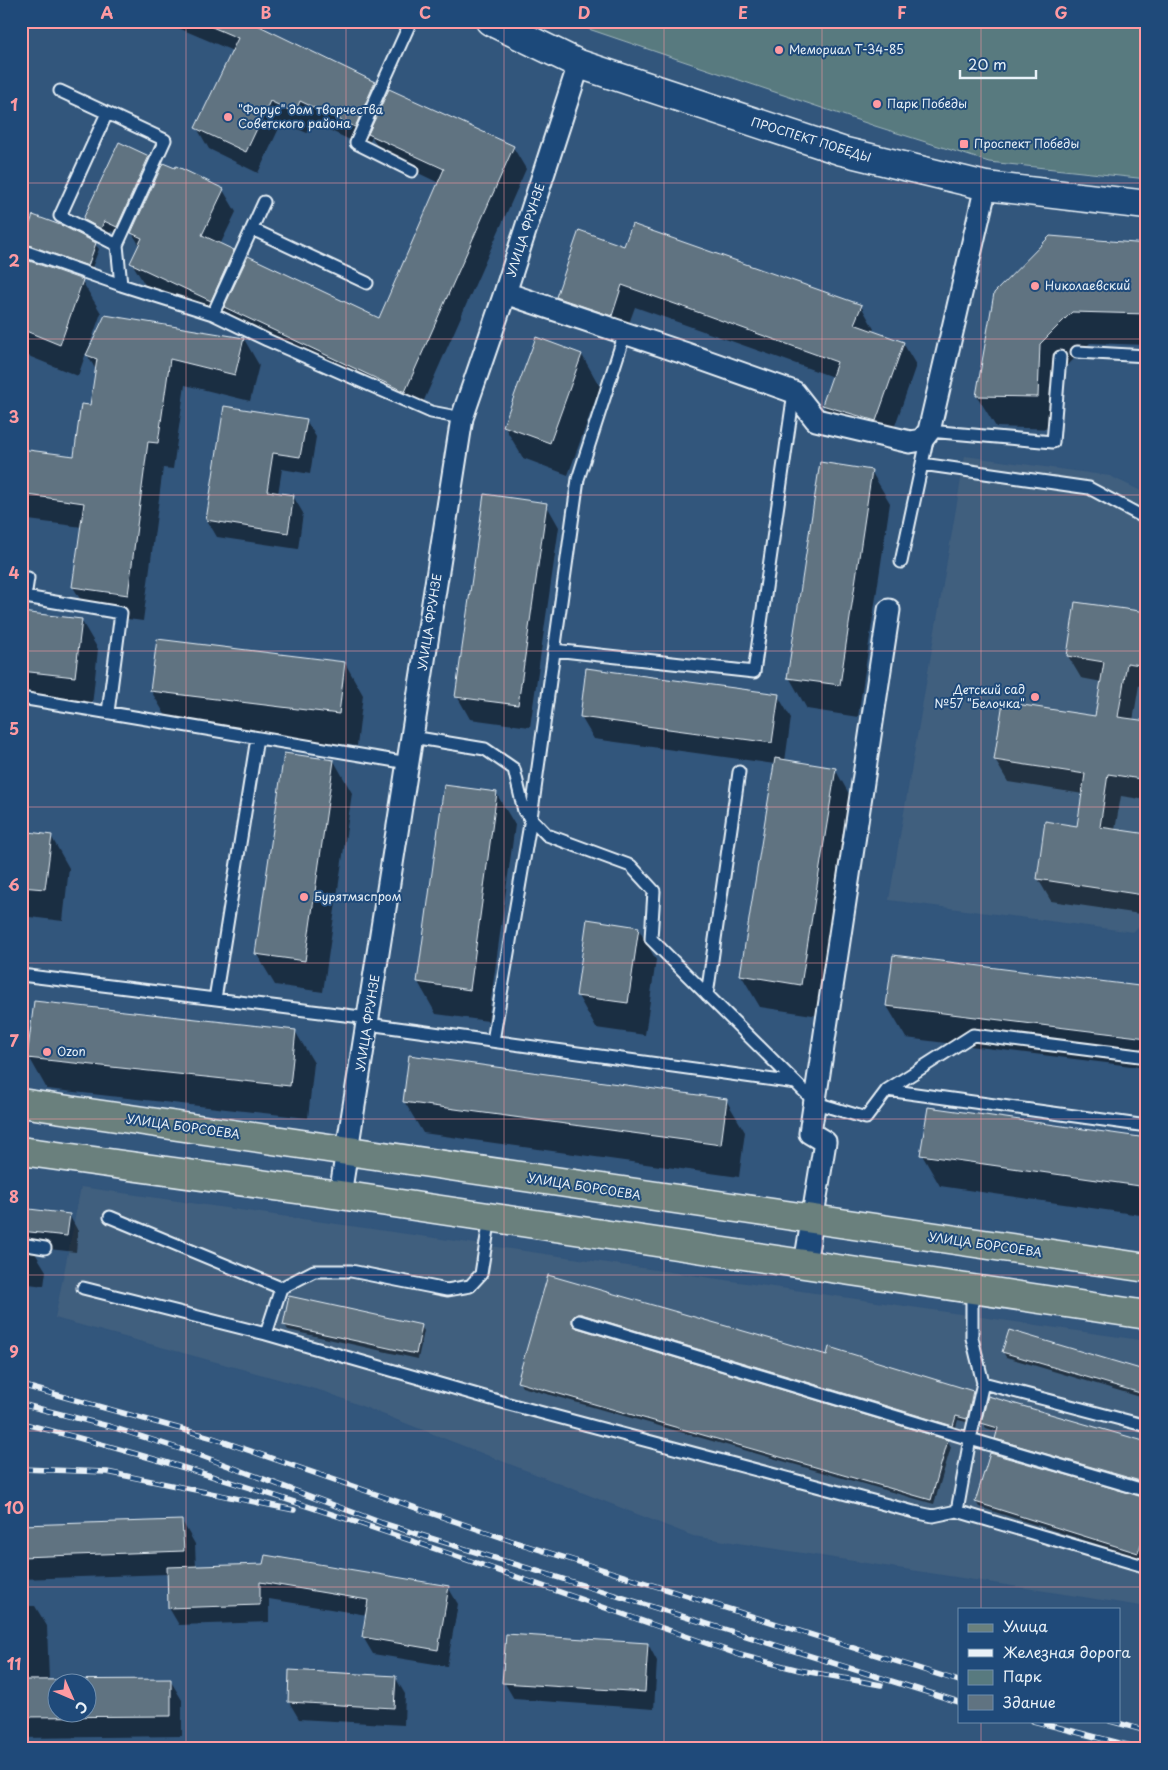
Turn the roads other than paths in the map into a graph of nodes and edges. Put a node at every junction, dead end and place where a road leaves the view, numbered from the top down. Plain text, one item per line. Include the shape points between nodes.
1 (411, 21) edge
2 (490, 21) edge
3 (579, 64) junction
4 (60, 91) dead end
5 (107, 113) junction
6 (412, 171) dead end
7 (986, 186) junction
8 (264, 202) dead end
9 (1147, 205) edge
10 (252, 229) junction
11 (116, 245) junction
12 (21, 250) edge
13 (367, 283) dead end
14 (121, 285) junction
15 (505, 293) junction
16 (213, 314) junction
17 (625, 333) junction
18 (1077, 352) dead end
19 (1147, 356) edge
20 (1060, 357) dead end
21 (794, 392) junction
22 (462, 418) junction
23 (929, 431) junction
24 (922, 464) junction
25 (1147, 519) edge
26 (902, 562) dead end
27 (28, 578) dead end
28 (889, 610) dead end
29 (554, 650) junction
30 (21, 698) edge
31 (108, 712) junction
32 (412, 737) junction
33 (257, 738) junction
34 (408, 763) junction
35 (739, 772) dead end
36 (531, 818) junction
37 (21, 975) edge
38 (707, 995) junction
39 (215, 999) junction
40 (368, 1021) junction
41 (493, 1041) junction
42 (1147, 1058) edge
43 (796, 1083) junction
44 (887, 1090) junction
45 (21, 1103) edge
46 (816, 1103) junction
47 (1147, 1126) edge
48 (348, 1151) junction
49 (21, 1152) edge
50 (340, 1195) junction
51 (110, 1216) dead end
52 (490, 1217) junction
53 (811, 1221) junction
54 (21, 1244) edge
55 (44, 1248) dead end
56 (805, 1264) junction
57 (1147, 1268) edge
58 (83, 1288) dead end
59 (281, 1288) junction
60 (972, 1289) junction
61 (1147, 1315) edge
62 (579, 1321) dead end
63 (266, 1334) junction
64 (983, 1383) junction
65 (1147, 1426) edge
66 (970, 1439) junction
67 (1147, 1492) edge
68 (956, 1511) junction
69 (1147, 1567) edge

1 - 6 lane via 356,143
2 - 3 street, ПРОСПЕКТ ПОБЕДЫ
3 - 7 street, ПРОСПЕКТ ПОБЕДЫ via 842,151
3 - 15 street, УЛИЦА ФРУНЗЕ
4 - 5 lane
5 - 11 lane via 60,216
5 - 11 lane via 165,140
7 - 9 street, ПРОСПЕКТ ПОБЕДЫ
7 - 23 street
8 - 10 lane
10 - 13 lane
10 - 16 lane
11 - 14 lane
12 - 14 lane
14 - 16 lane
15 - 17 street
15 - 22 street, УЛИЦА ФРУНЗЕ
16 - 22 lane via 431,412
17 - 21 street
17 - 29 lane via 578,479
18 - 19 lane
20 - 23 lane via 1053,442
21 - 23 street via 816,420 910,442 922,440
21 - 29 lane via 754,672
22 - 32 street, УЛИЦА ФРУНЗЕ
23 - 24 lane
24 - 25 lane via 1089,488
24 - 26 lane
27 - 31 lane via 25,597 121,613
28 - 46 street
29 - 36 lane
30 - 31 lane
31 - 33 lane
32 - 34 street, УЛИЦА ФРУНЗЕ
32 - 36 lane via 485,749 514,769 524,811
33 - 34 lane
33 - 39 lane
34 - 40 street, УЛИЦА ФРУНЗЕ
35 - 38 lane
36 - 38 lane via 547,835 631,866 654,891 651,939
36 - 41 lane
37 - 39 lane
38 - 43 lane
39 - 40 lane
40 - 41 lane
40 - 48 street, УЛИЦА ФРУНЗЕ
41 - 43 lane
42 - 44 lane via 973,1035
43 - 46 lane
44 - 46 lane via 866,1118
44 - 47 lane
45 - 48 main road, УЛИЦА БОРСОЕВА
46 - 53 street via 810,1133 825,1142
48 - 50 street, УЛИЦА ФРУНЗЕ
48 - 53 main road, УЛИЦА БОРСОЕВА
49 - 50 main road
50 - 52 main road
51 - 59 lane
52 - 56 main road
52 - 59 lane via 481,1274 470,1286 448,1290 352,1271 314,1271
53 - 56 street
53 - 57 main road, УЛИЦА БОРСОЕВА
54 - 55 lane
56 - 60 main road
58 - 63 lane
59 - 63 lane
60 - 61 main road
60 - 64 lane via 972,1338
62 - 66 lane
63 - 68 lane via 509,1404 914,1512 933,1516
64 - 65 lane
64 - 66 lane
66 - 67 lane
66 - 68 lane
68 - 69 lane

